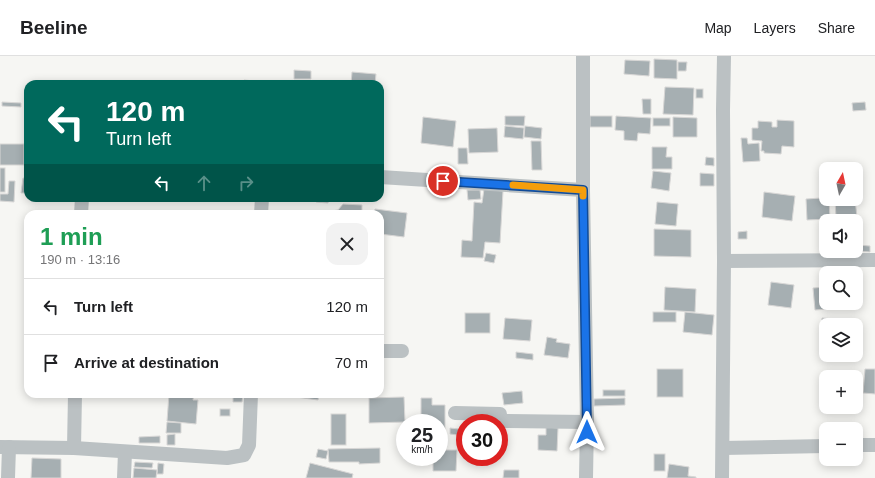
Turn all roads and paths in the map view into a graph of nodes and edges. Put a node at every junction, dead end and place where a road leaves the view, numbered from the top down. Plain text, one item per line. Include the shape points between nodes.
1 (583, 56) edge
2 (724, 56) edge
3 (384, 176) edge
4 (583, 190) junction
5 (875, 260) edge
6 (724, 261) junction
7 (384, 351) edge
8 (402, 351) dead end
9 (75, 398) edge
10 (251, 398) edge
11 (455, 413) dead end
12 (587, 422) junction
13 (863, 445) edge
14 (875, 445) edge
15 (819, 446) edge
16 (4, 447) edge
17 (74, 448) junction
18 (723, 448) junction
19 (125, 452) junction
20 (8, 478) edge
21 (124, 478) edge
22 (586, 478) edge
23 (722, 478) edge

1 - 4 street
2 - 6 street
3 - 4 street
4 - 12 street
5 - 6 street
6 - 18 street
7 - 8 street
9 - 17 street
10 - 19 street via 249,445 244,455 227,458
11 - 12 street via 500,414 500,421
12 - 22 street
13 - 14 street
15 - 18 street
16 - 17 street
16 - 20 street
17 - 19 street
18 - 23 street
19 - 21 street

